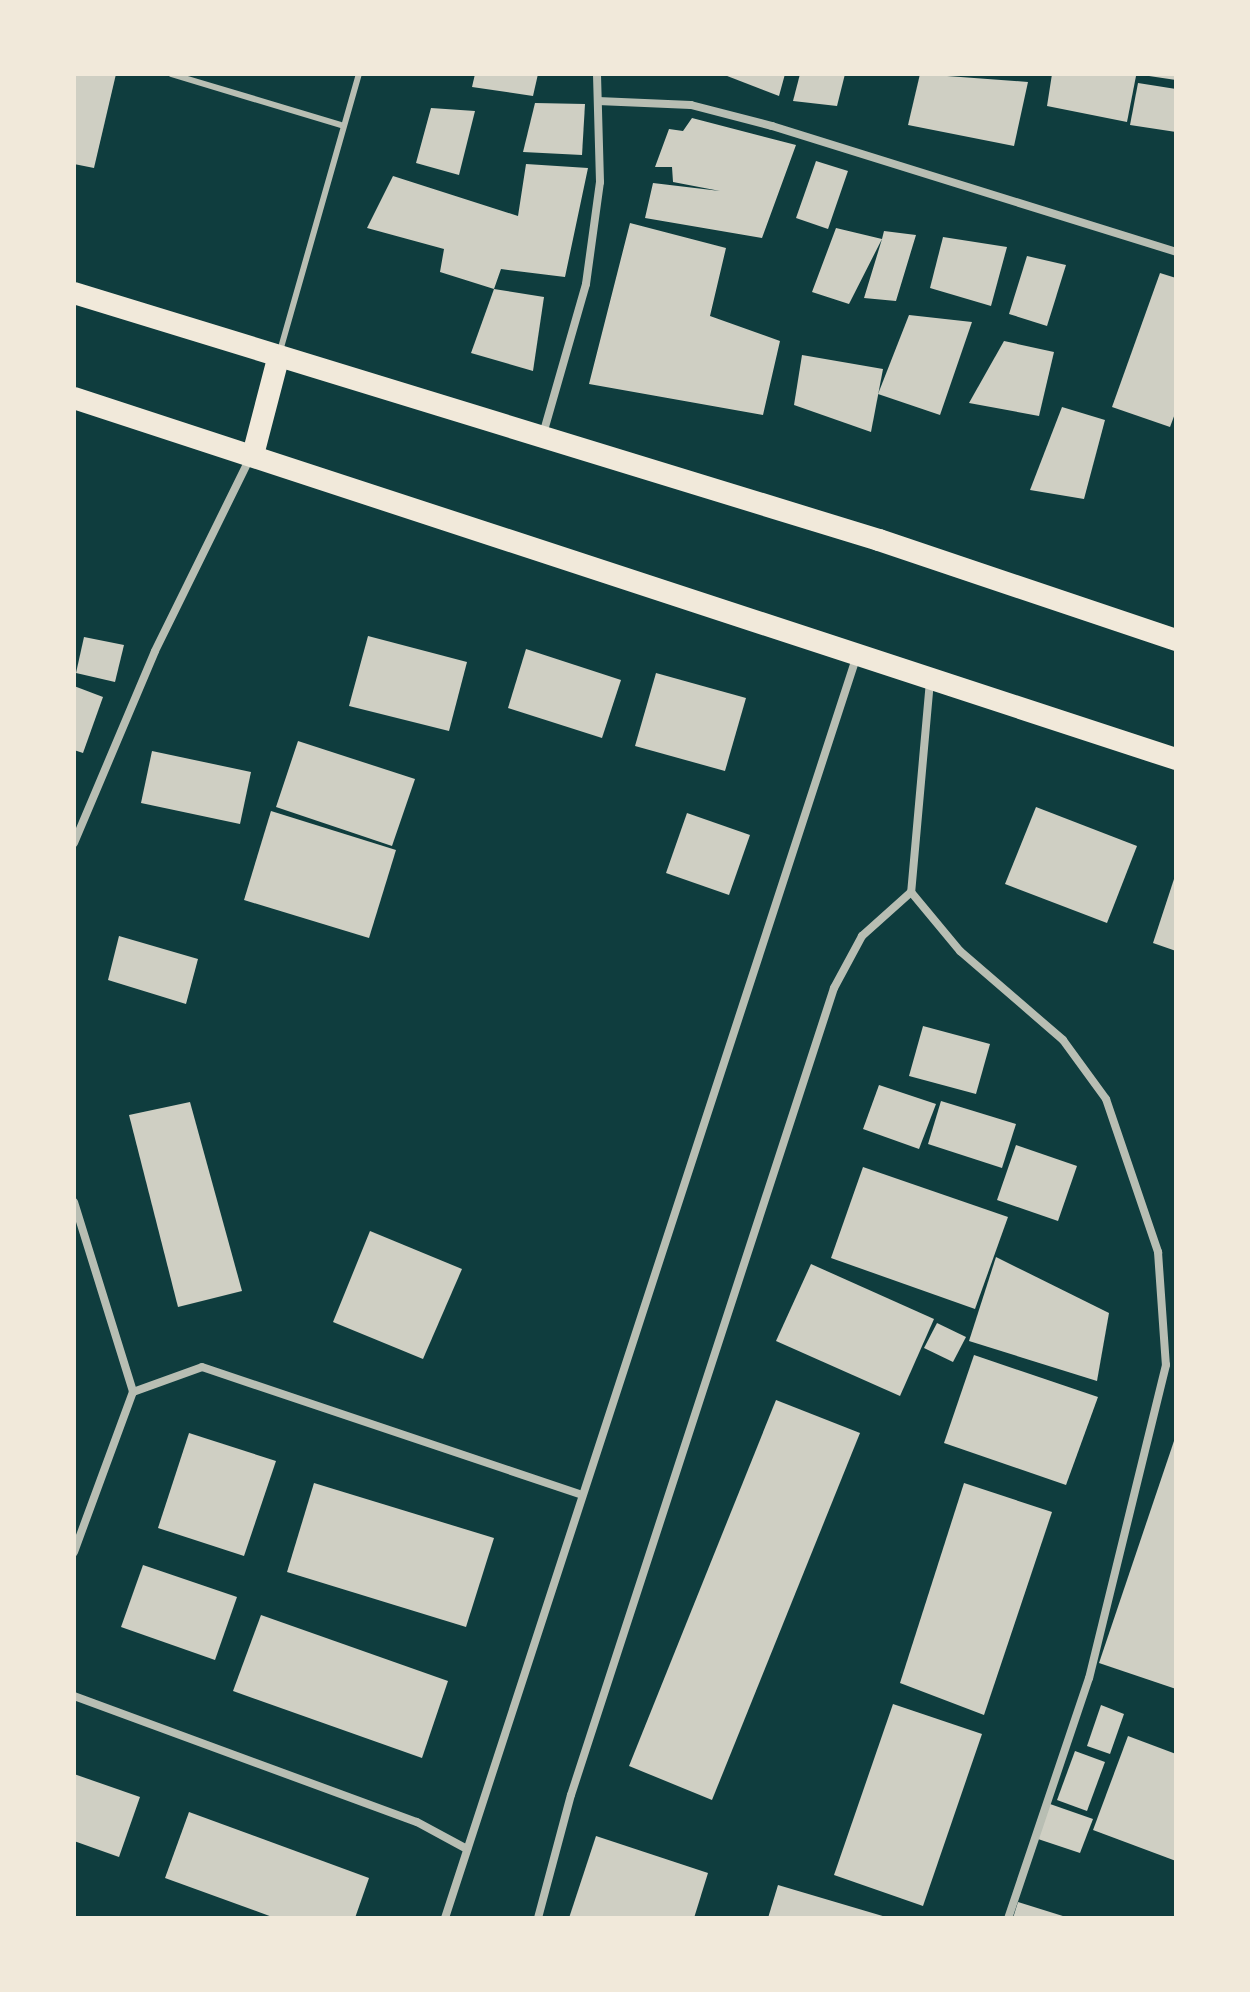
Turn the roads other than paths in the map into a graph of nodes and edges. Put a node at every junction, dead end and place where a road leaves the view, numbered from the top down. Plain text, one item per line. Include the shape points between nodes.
1 (171, 74) edge
2 (359, 74) edge
3 (597, 74) edge
4 (598, 101) junction
5 (341, 125) junction
6 (1176, 252) edge
7 (74, 293) edge
8 (278, 359) junction
9 (74, 398) edge
10 (542, 436) junction
11 (254, 451) junction
12 (1176, 640) edge
13 (857, 654) junction
14 (930, 680) junction
15 (1176, 759) edge
16 (74, 843) edge
17 (911, 892) junction
18 (74, 1202) edge
19 (1166, 1365) junction
20 (1176, 1368) edge
21 (133, 1392) junction
22 (580, 1494) junction
23 (74, 1552) edge
24 (74, 1696) edge
25 (467, 1849) junction
26 (445, 1918) edge
27 (538, 1918) edge
28 (1008, 1918) edge

1 - 5 lane
2 - 5 lane
3 - 4 street
4 - 6 street via 691,105 772,126
4 - 10 street via 600,182 586,284
5 - 8 lane
7 - 8 highway
8 - 10 highway
8 - 11 highway
9 - 11 highway
10 - 12 highway
11 - 13 highway
11 - 16 street via 155,651
13 - 14 highway
13 - 22 street
14 - 15 highway
14 - 17 street
17 - 19 street via 960,951 1063,1040 1106,1099 1158,1252
17 - 27 street via 862,936 834,988 571,1795
18 - 21 street
19 - 20 street
19 - 28 street via 1089,1678
21 - 22 street via 202,1367
21 - 23 street
22 - 25 street
24 - 25 street via 417,1822
25 - 26 street

